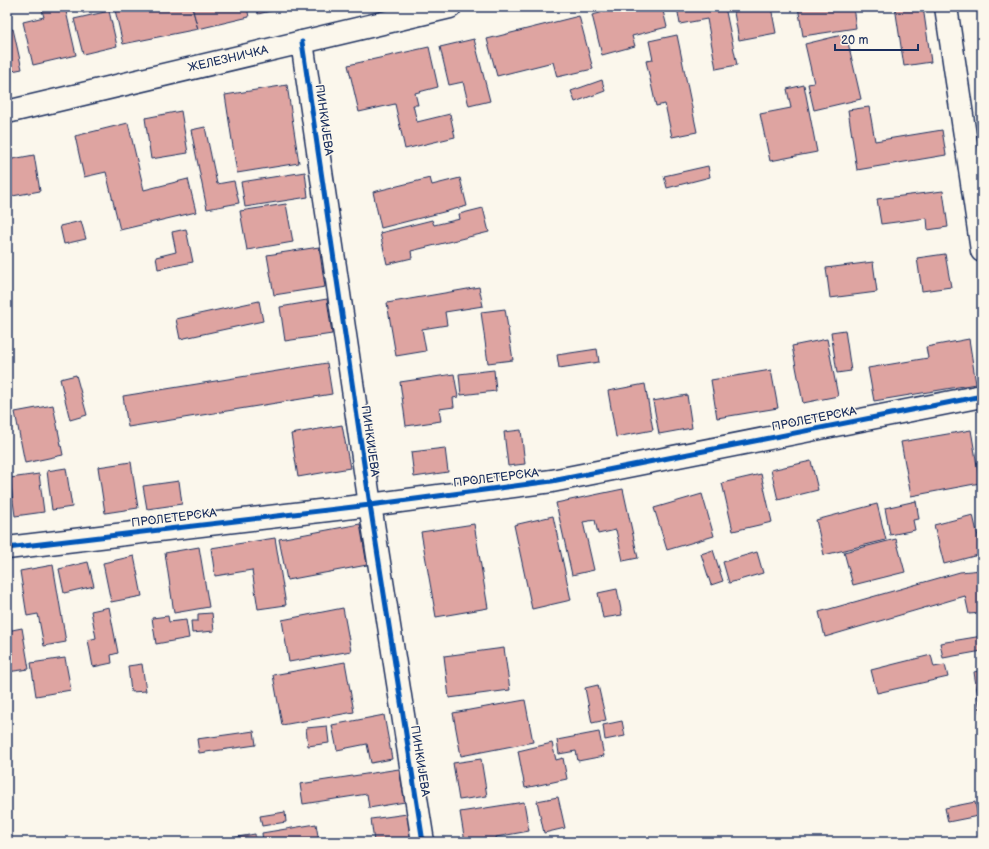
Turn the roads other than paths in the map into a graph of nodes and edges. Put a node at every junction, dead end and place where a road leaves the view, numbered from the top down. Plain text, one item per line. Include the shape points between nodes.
1 (450, 7) edge
2 (946, 7) edge
3 (302, 42) junction
4 (7, 112) edge
5 (982, 251) edge
6 (982, 396) edge
7 (370, 505) junction
8 (7, 548) edge
9 (423, 842) edge

1 - 3 street, ЖЕЛЕЗНИЧКА
2 - 5 street
3 - 4 street, ЖЕЛЕЗНИЧКА
3 - 7 street, ПИНКИЈЕВА
6 - 7 street, ПРОЛЕТЕРСКА via 552,481
7 - 8 street, ПРОЛЕТЕРСКА
7 - 9 street, ПИНКИЈЕВА

